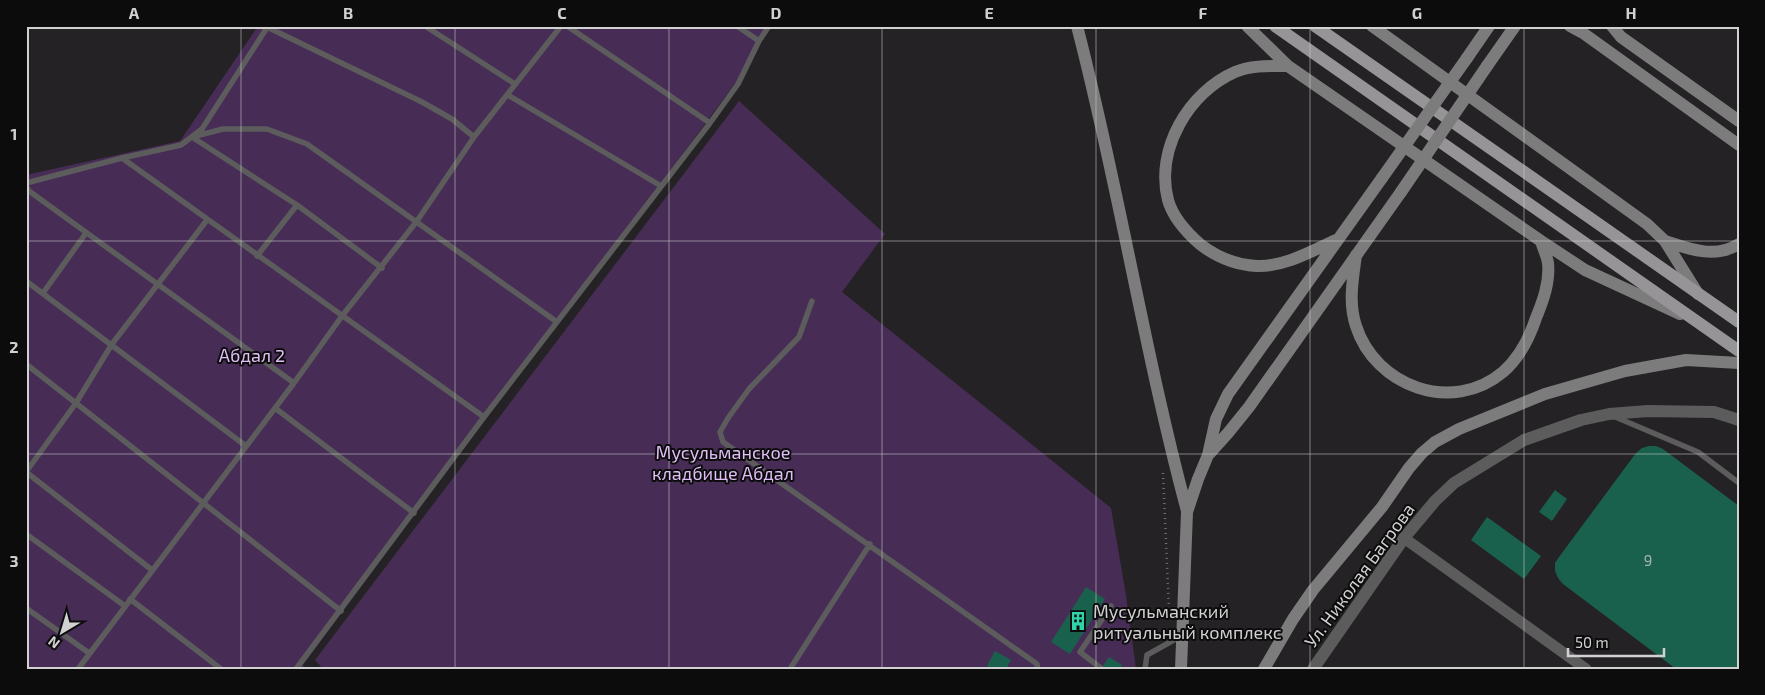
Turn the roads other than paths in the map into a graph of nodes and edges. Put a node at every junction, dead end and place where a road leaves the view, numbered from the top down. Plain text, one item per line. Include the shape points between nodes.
1 (425, 26) edge
2 (561, 26) edge
3 (567, 26) edge
4 (737, 26) edge
5 (769, 26) edge
6 (1077, 26) edge
7 (1247, 26) edge
8 (1275, 26) edge
9 (1315, 26) edge
10 (1372, 26) edge
11 (1489, 26) edge
12 (1516, 26) edge
13 (1570, 26) edge
14 (1612, 26) edge
15 (267, 27) edge
16 (758, 41) junction
17 (1288, 66) junction
18 (515, 84) junction
19 (508, 95) junction
20 (1739, 121) edge
21 (710, 123) junction
22 (192, 137) junction
23 (474, 137) junction
24 (1739, 145) edge
25 (122, 158) junction
26 (26, 184) edge
27 (661, 186) junction
28 (296, 205) junction
29 (207, 220) junction
30 (417, 222) junction
31 (86, 233) junction
32 (1338, 239) junction
33 (1665, 241) junction
34 (1541, 242) junction
35 (1739, 244) edge
36 (1356, 255) junction
37 (257, 256) junction
38 (382, 268) junction
39 (26, 281) edge
40 (158, 284) junction
41 (43, 293) junction
42 (1698, 294) junction
43 (812, 301) dead end
44 (342, 316) junction
45 (557, 322) junction
46 (1696, 322) junction
47 (1739, 322) edge
48 (112, 344) junction
49 (1739, 351) edge
50 (1739, 362) edge
51 (26, 364) edge
52 (294, 383) junction
53 (76, 403) junction
54 (275, 408) junction
55 (1609, 414) junction
56 (484, 417) junction
57 (1739, 420) edge
58 (246, 446) junction
59 (1208, 455) junction
60 (1739, 483) edge
61 (203, 503) junction
62 (1187, 512) junction
63 (414, 513) junction
64 (26, 534) edge
65 (1404, 538) junction
66 (869, 544) junction
67 (152, 570) junction
68 (130, 599) junction
69 (125, 606) junction
70 (1111, 606) dead end
71 (26, 608) edge
72 (341, 611) junction
73 (1182, 635) junction
74 (89, 653) junction
75 (78, 669) edge
76 (221, 669) edge
77 (296, 669) edge
78 (790, 669) edge
79 (1038, 669) edge
80 (1102, 669) edge
81 (1145, 669) edge
82 (1181, 669) edge
83 (1264, 669) edge
84 (1312, 669) edge
85 (1586, 669) edge

1 - 18 lane
2 - 18 lane
3 - 21 lane
4 - 16 lane
5 - 16 lane
6 - 62 main road via 1097,103 1170,450
7 - 17 main road
8 - 46 main road
9 - 42 main road
10 - 33 main road via 1647,224
11 - 32 main road, bridge
12 - 36 main road, bridge
13 - 24 main road
14 - 20 main road via 1621,37
15 - 22 lane via 202,129
15 - 23 lane via 422,102 452,119
16 - 21 lane via 738,84
17 - 32 main road via 1256,66 1236,72 1218,81 1202,95 1184,118 1168,152 1164,177 1168,201 1191,237 1234,263 1258,266 1281,262
17 - 34 main road
18 - 19 lane
19 - 23 lane
19 - 27 lane
21 - 27 lane
22 - 25 lane via 181,145
22 - 28 lane
22 - 30 lane via 223,129 267,129 307,144
23 - 30 lane
25 - 26 lane
25 - 29 lane
26 - 31 lane via 29,191
27 - 45 lane
28 - 37 lane
28 - 38 lane
29 - 37 lane
29 - 40 lane
30 - 38 lane
30 - 45 lane
31 - 40 lane
31 - 41 lane
32 - 59 main road via 1228,394 1216,420
33 - 35 main road via 1712,253 1730,250
33 - 42 main road
34 - 36 main road via 1548,263 1548,283 1532,332 1518,356 1502,373 1458,393 1432,392 1402,382 1381,367 1364,346 1355,324 1350,293
34 - 46 main road via 1585,270
36 - 59 main road via 1248,406
37 - 44 lane
38 - 44 lane
39 - 41 lane
40 - 48 lane
40 - 52 lane
41 - 48 lane
42 - 47 main road
43 - 66 lane via 799,337 749,389 720,432 723,442
44 - 52 lane
44 - 56 lane
45 - 56 lane
46 - 49 main road
48 - 53 lane
48 - 58 lane
50 - 83 main road via 1686,360 1625,371 1545,394 1435,442 1409,468 1382,507 1313,590
51 - 53 lane
52 - 54 lane
53 - 61 lane
53 - 67 lane via 26,472
54 - 58 lane
54 - 63 lane
55 - 57 street, Ул. Николая Багрова via 1714,412
55 - 60 lane via 1698,452
55 - 65 street, Ул. Николая Багрова via 1524,440 1454,483
56 - 63 lane
58 - 61 lane
59 - 62 main road
61 - 67 lane
61 - 72 lane
62 - 73 main road
63 - 72 lane
64 - 69 lane
65 - 84 street, Ул. Николая Багрова
65 - 85 street
66 - 78 lane
66 - 79 lane via 1037,664
67 - 68 lane
68 - 69 lane
68 - 76 lane
69 - 74 lane
70 - 80 lane via 1080,652
71 - 74 lane
72 - 77 lane
73 - 81 lane via 1146,655
73 - 82 main road
74 - 75 lane

